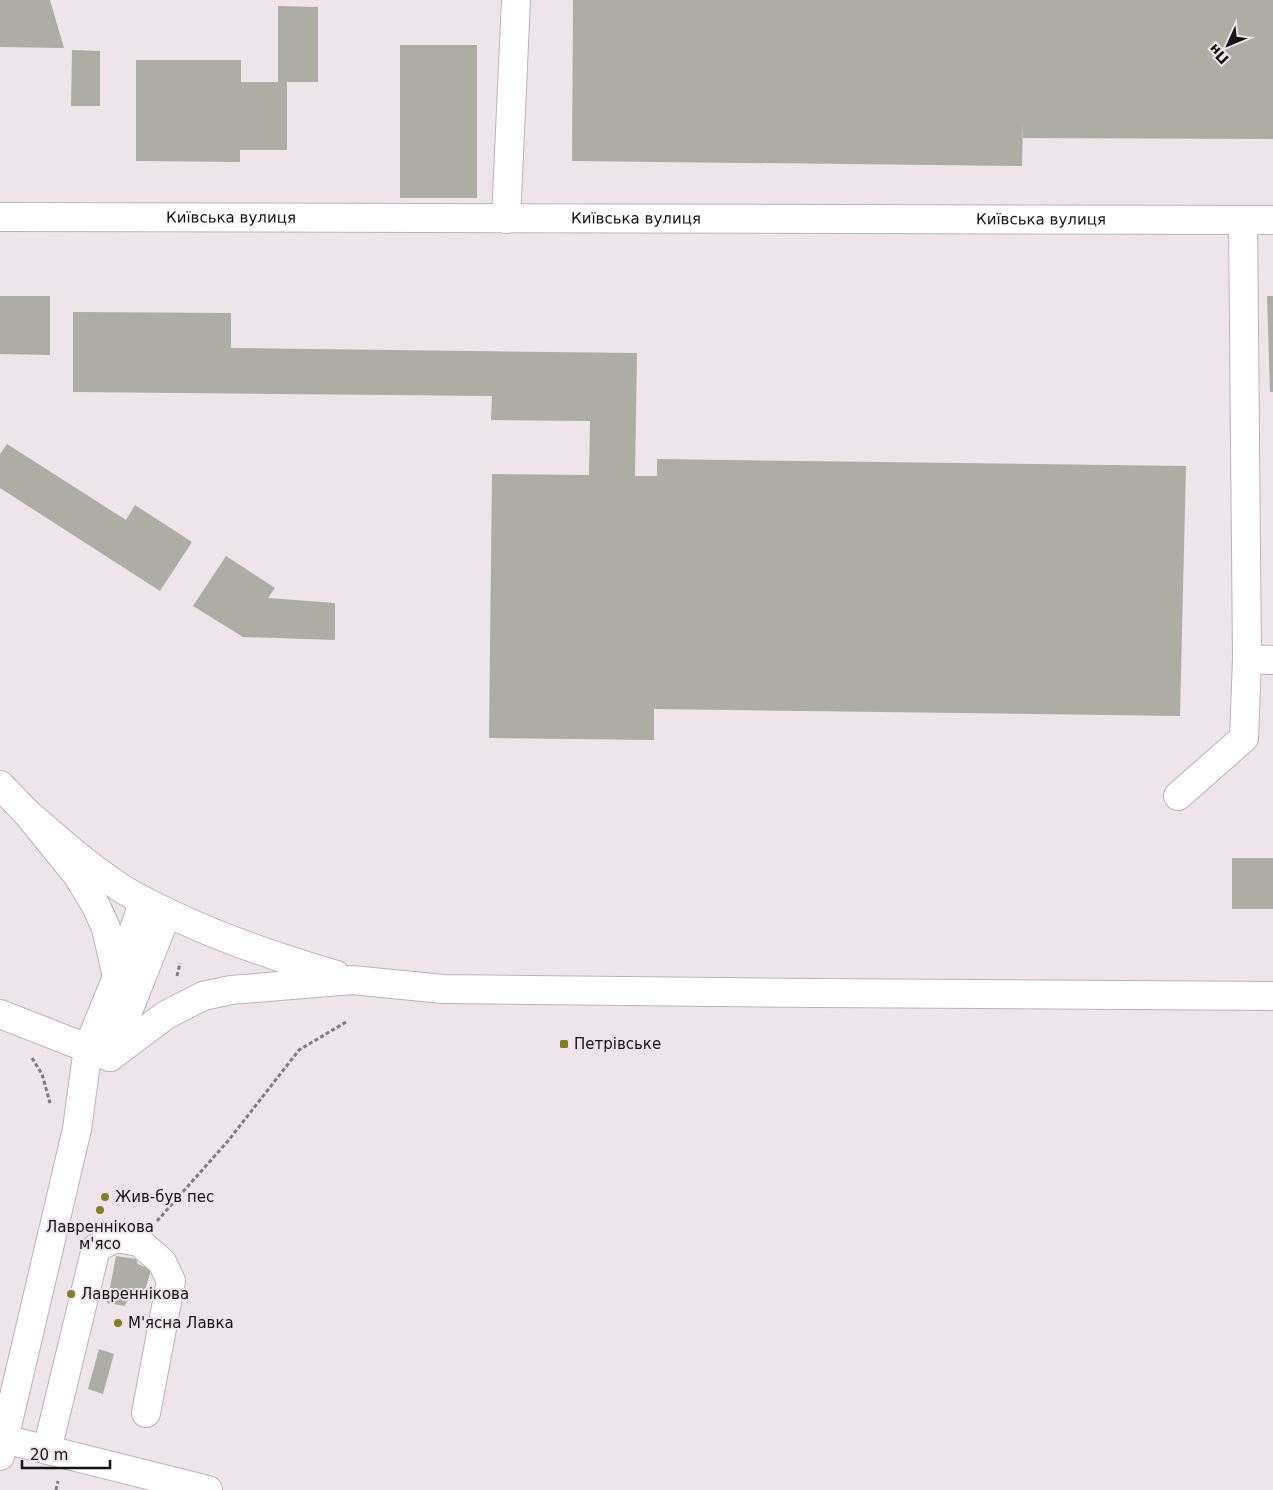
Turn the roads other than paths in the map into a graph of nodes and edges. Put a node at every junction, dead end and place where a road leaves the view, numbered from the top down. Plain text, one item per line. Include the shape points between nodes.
1 (516, 0) edge
2 (0, 218) edge
3 (506, 219) junction
4 (1243, 220) junction
5 (1273, 220) edge
6 (1260, 660) edge
7 (0, 785) edge
8 (1178, 796) dead end
9 (26, 812) junction
10 (156, 907) junction
11 (117, 978) junction
12 (352, 980) junction
13 (1273, 996) edge
14 (0, 1014) edge
15 (99, 1052) junction
16 (146, 1413) dead end
17 (2, 1448) edge
18 (47, 1450) junction
19 (208, 1490) edge

1 - 3 main road
2 - 3 main road, Київська вулиця
3 - 4 main road, Київська вулиця
4 - 5 main road, Київська вулиця
4 - 6 main road
6 - 8 main road via 1244,738
7 - 9 main road
9 - 10 main road via 78,857
9 - 11 main road via 78,876 96,906 106,928
10 - 11 main road
10 - 12 main road via 276,958
10 - 15 main road
11 - 15 main road
12 - 13 main road via 443,989
12 - 15 main road via 231,990 203,996
14 - 15 main road
15 - 17 main road via 77,1129
16 - 18 main road via 171,1281 162,1262 139,1242 116,1238 96,1248
17 - 18 main road
18 - 19 main road

